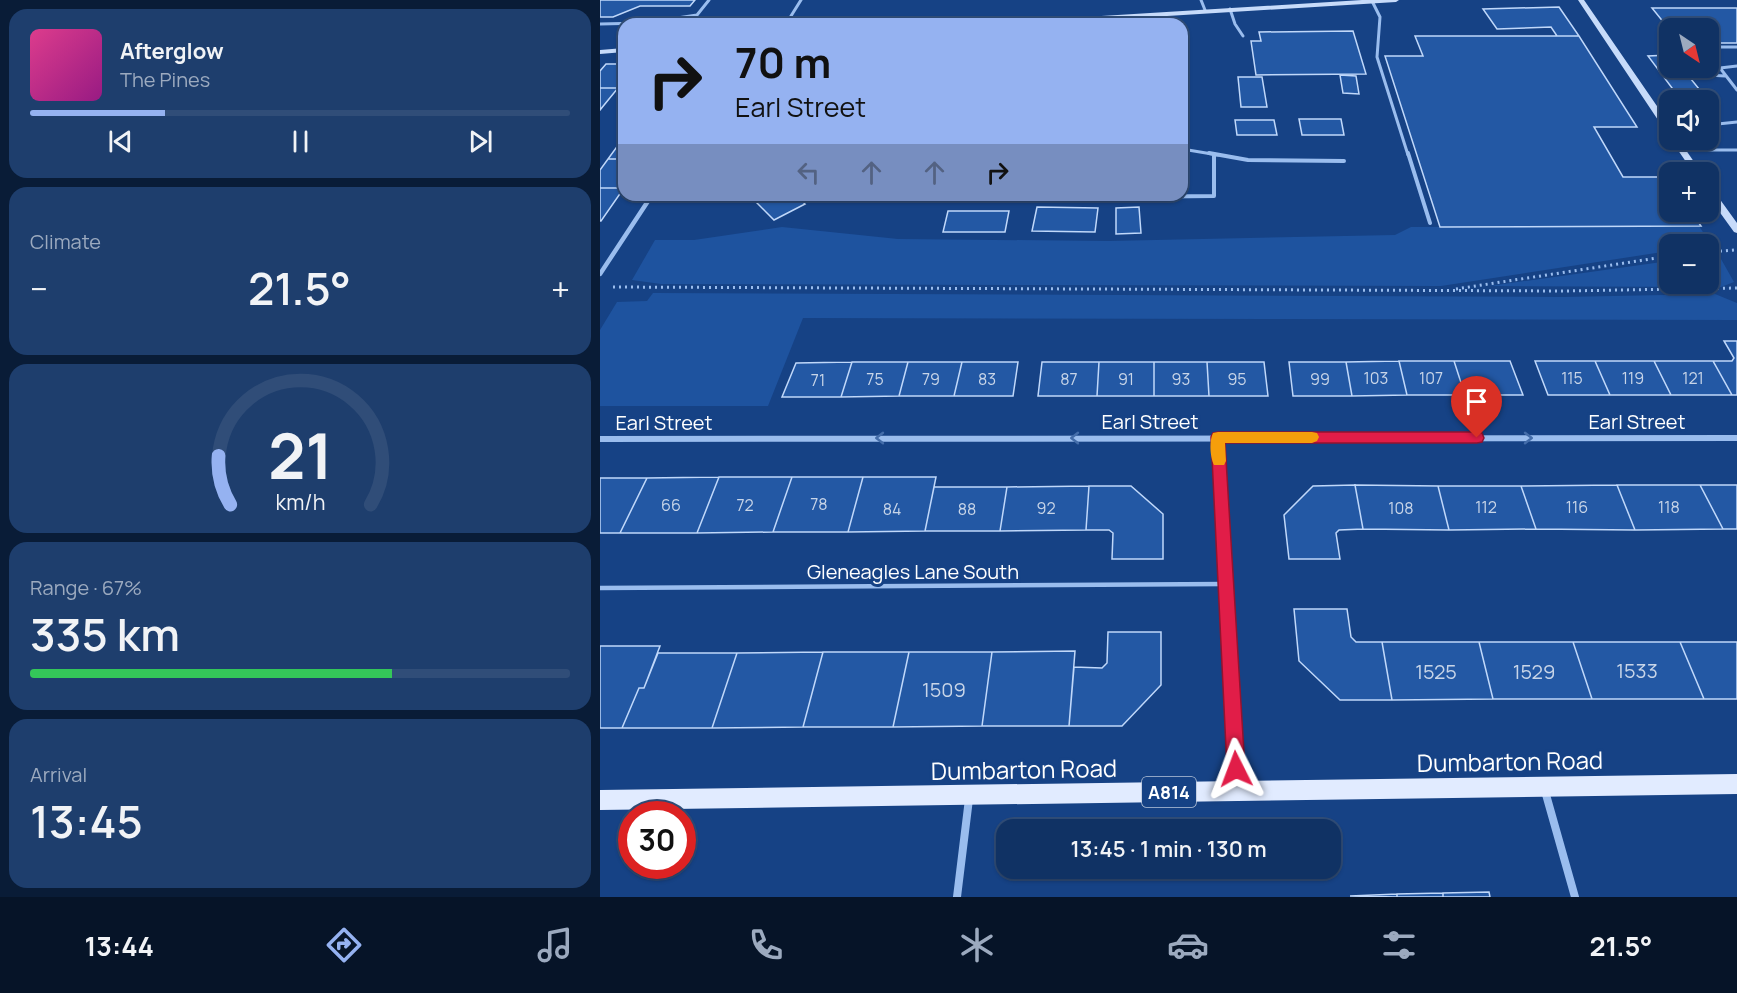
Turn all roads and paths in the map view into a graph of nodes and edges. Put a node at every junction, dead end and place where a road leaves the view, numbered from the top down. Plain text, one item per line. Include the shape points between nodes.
1 (709, 0) edge
2 (801, 0) edge
3 (1202, 0) edge
4 (1396, 0) edge
5 (1581, 0) edge
6 (1372, 1) edge
7 (1230, 9) junction
8 (1205, 10) junction
9 (677, 18) edge
10 (790, 18) edge
11 (1096, 18) edge
12 (600, 24) edge
13 (618, 24) edge
14 (1243, 36) dead end
15 (1719, 47) edge
16 (1737, 47) edge
17 (618, 50) edge
18 (600, 52) edge
19 (1737, 66) edge
20 (1719, 76) edge
21 (1725, 76) junction
22 (1737, 90) edge
23 (1659, 115) edge
24 (1737, 122) edge
25 (1719, 124) edge
26 (1188, 150) edge
27 (1682, 150) edge
28 (1719, 150) edge
29 (1737, 150) edge
30 (1214, 155) junction
31 (1344, 161) dead end
32 (1690, 162) edge
33 (1188, 196) edge
34 (648, 201) edge
35 (1719, 205) edge
36 (1430, 223) dead end
37 (1737, 230) edge
38 (1737, 249) edge
39 (1719, 251) edge
40 (1659, 258) edge
41 (600, 274) edge
42 (627, 288) dead end
43 (1737, 288) edge
44 (1443, 291) junction
45 (1218, 437) junction
46 (1737, 438) edge
47 (600, 439) edge
48 (1226, 584) junction
49 (600, 588) edge
50 (1737, 784) edge
51 (1543, 785) junction
52 (1237, 791) junction
53 (969, 795) junction
54 (600, 800) edge
55 (957, 897) edge
56 (1575, 897) edge

1 - 9 lane via 697,15
2 - 10 lane
3 - 8 lane
4 - 6 street
5 - 23 street
6 - 7 street
6 - 36 lane via 1380,17 1377,57
7 - 8 street
7 - 14 lane
8 - 11 street
12 - 13 lane
15 - 16 lane
17 - 18 street
19 - 21 lane via 1720,68
20 - 21 lane
21 - 22 lane
24 - 25 lane
26 - 30 lane
27 - 32 street
28 - 29 lane
30 - 31 lane via 1248,160
30 - 33 lane via 1214,196
34 - 41 street
35 - 37 street
38 - 39 path
40 - 44 path
42 - 44 path
43 - 44 path
45 -> 46 street, Earl Street
45 -> 47 street, Earl Street
45 - 48 street
48 - 49 lane, Gleneagles Lane South
48 - 52 street
50 - 51 main road, Dumbarton Road / A814
51 - 52 main road, Dumbarton Road / A814
51 - 56 street
52 - 53 main road, Dumbarton Road / A814
53 - 54 main road, Dumbarton Road / A814
53 - 55 street

